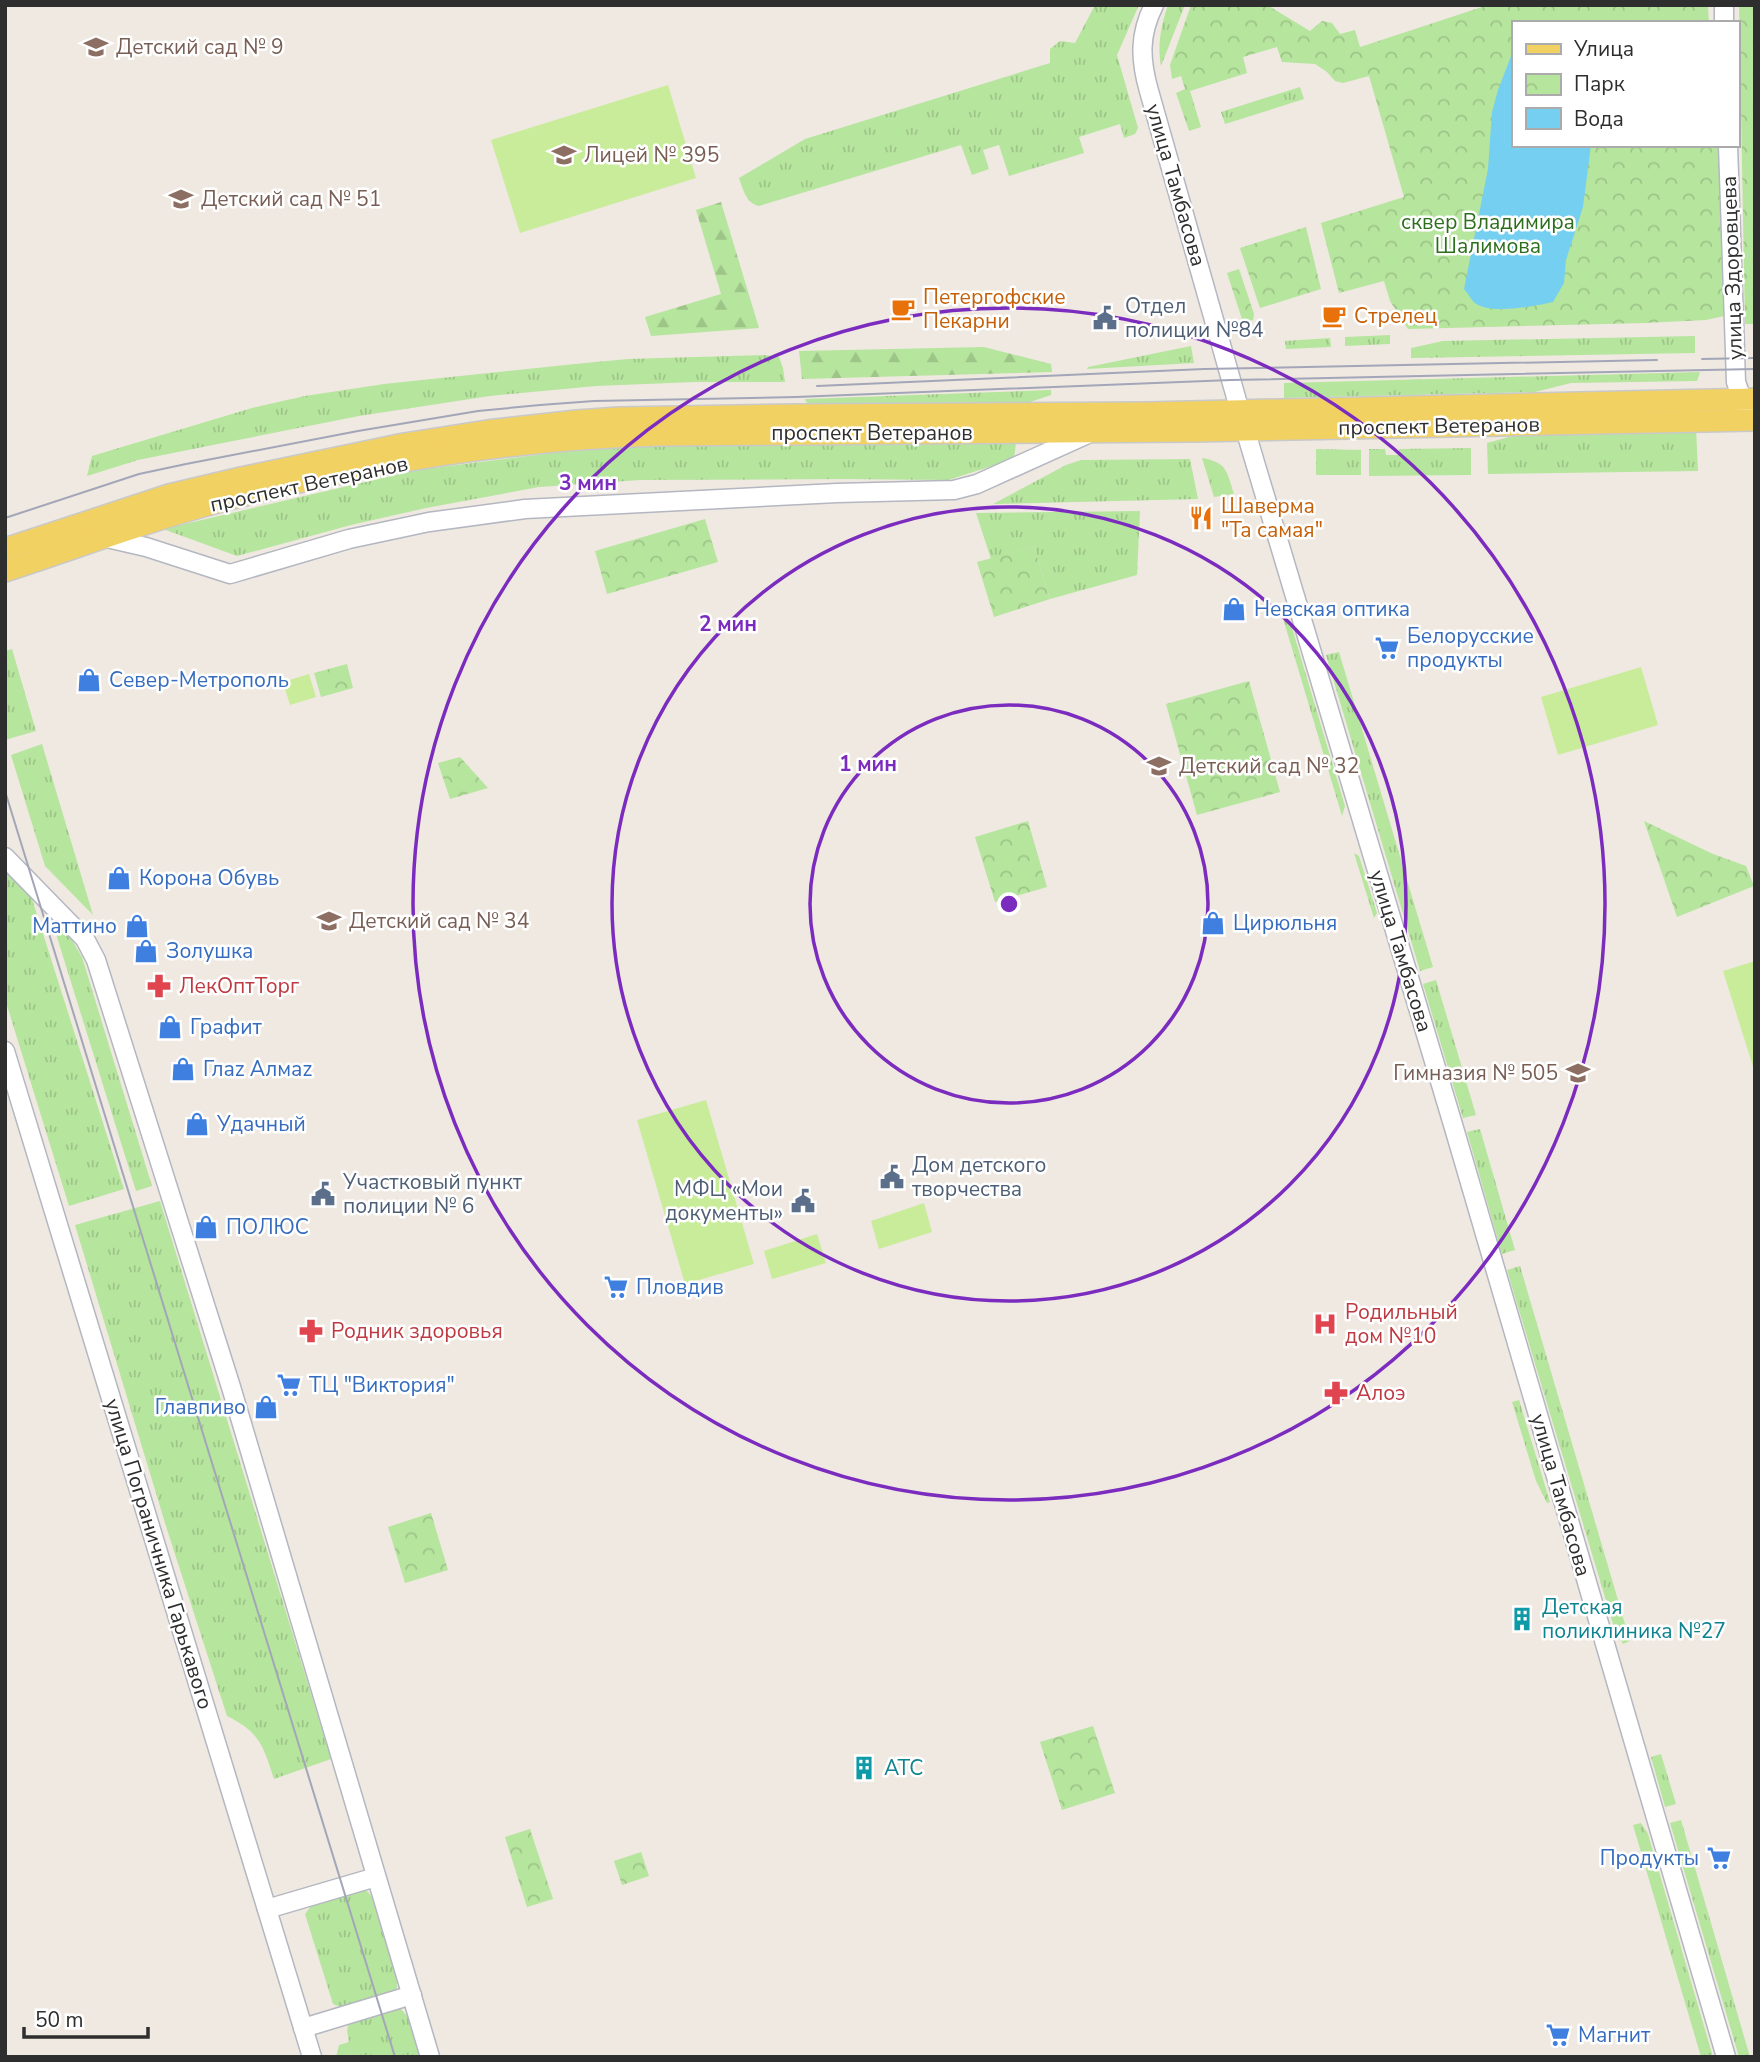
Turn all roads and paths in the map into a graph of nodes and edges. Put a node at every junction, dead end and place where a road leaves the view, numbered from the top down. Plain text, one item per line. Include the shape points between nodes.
1 (1154, 5) edge
2 (1728, 147) edge
3 (1751, 413) edge
4 (1242, 419) junction
5 (1092, 432) junction
6 (107, 538) junction
7 (5, 549) edge
8 (5, 571) edge
9 (5, 857) edge
10 (5, 1051) edge
11 (376, 1877) junction
12 (267, 1909) junction
13 (412, 1995) junction
14 (303, 2028) junction
15 (312, 2057) edge
16 (430, 2057) edge
17 (1726, 2057) edge

1 - 4 street, улица Тамбасова via 1144,30 1143,67
2 - 3 street, улица Здоровцева via 1736,382
3 - 4 main road, проспект Ветеранов via 1508,407
4 - 5 main road, проспект Ветеранов
4 - 7 main road, проспект Ветеранов via 1087,414 632,417 534,425 404,444 169,495
4 - 17 street, улица Тамбасова
5 - 6 main road, проспект Ветеранов via 575,439 423,459 326,478 217,502
5 - 6 street via 954,490 525,509 349,539 230,574
6 - 8 main road, проспект Ветеранов
9 - 11 street via 85,939 96,960 232,1387
10 - 12 street, улица Пограничника Гарькавого
11 - 12 street
11 - 13 street
12 - 14 street, улица Пограничника Гарькавого
13 - 14 street
13 - 16 street
14 - 15 street, улица Пограничника Гарькавого

